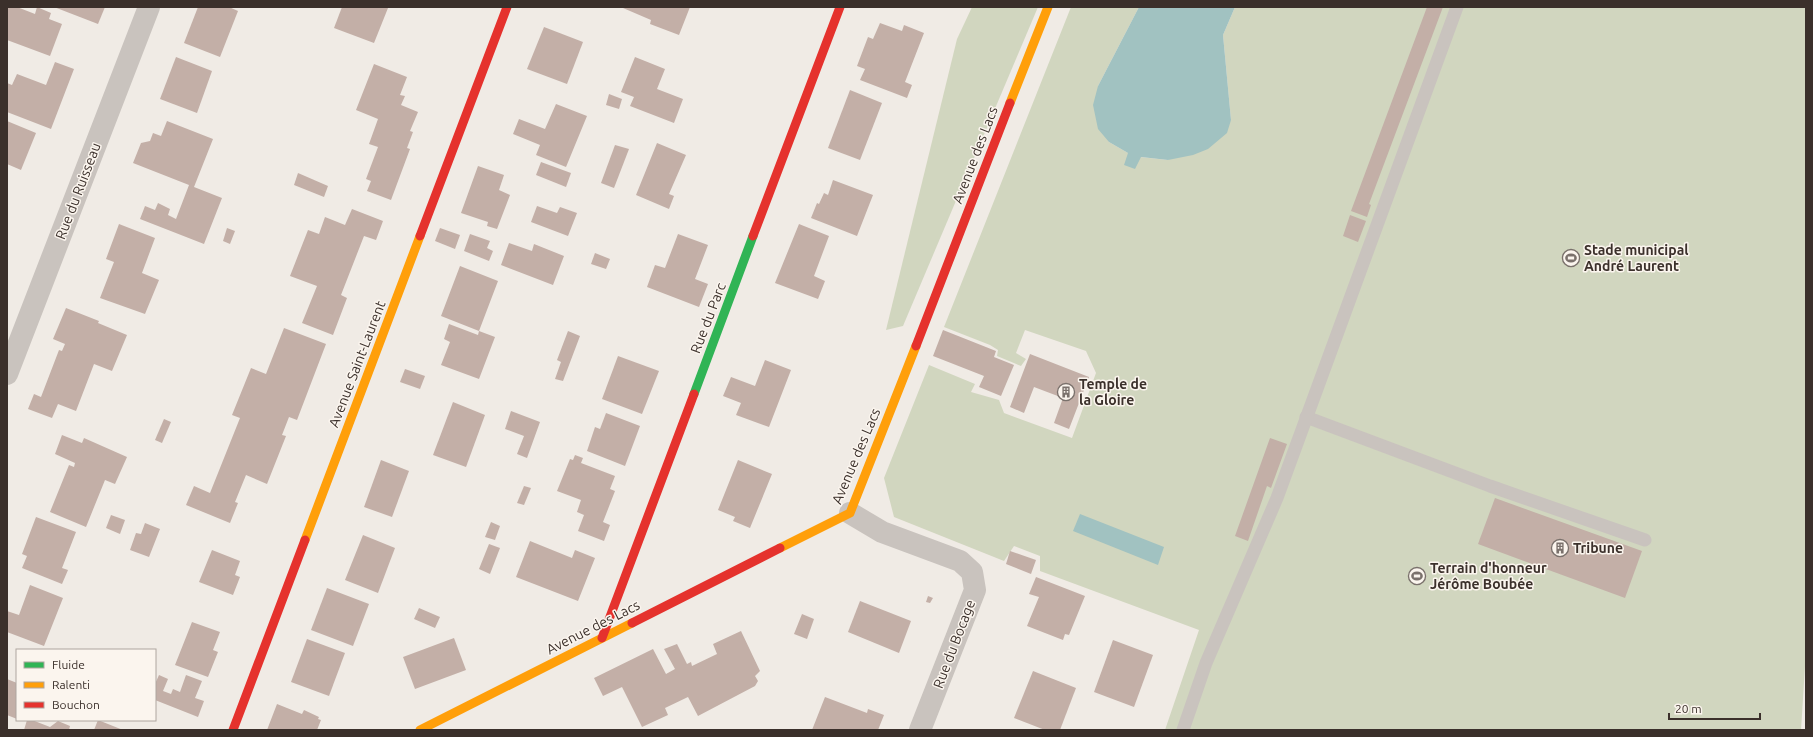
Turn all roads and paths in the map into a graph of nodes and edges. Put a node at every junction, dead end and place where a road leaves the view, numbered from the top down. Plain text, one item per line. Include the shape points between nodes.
1 (149, 7) edge
2 (507, 7) edge
3 (840, 7) edge
4 (1048, 7) edge
5 (1457, 7) edge
6 (7, 374) edge
7 (1306, 417) junction
8 (850, 513) junction
9 (1645, 540) dead end
10 (602, 638) junction
11 (431, 728) edge
12 (233, 730) edge
13 (920, 730) edge
14 (1183, 730) edge

1 - 6 street, Rue du Ruisseau
2 - 12 street, Avenue Saint-Laurent
3 - 10 street, Rue du Parc
4 - 8 street, Avenue des Lacs
5 - 7 lane
7 - 9 lane via 1490,486
7 - 14 lane via 1277,498 1206,663
8 - 10 street, Avenue des Lacs
8 - 13 street, Rue du Bocage via 882,532 960,560 972,572 975,590
10 - 11 street, Avenue des Lacs

